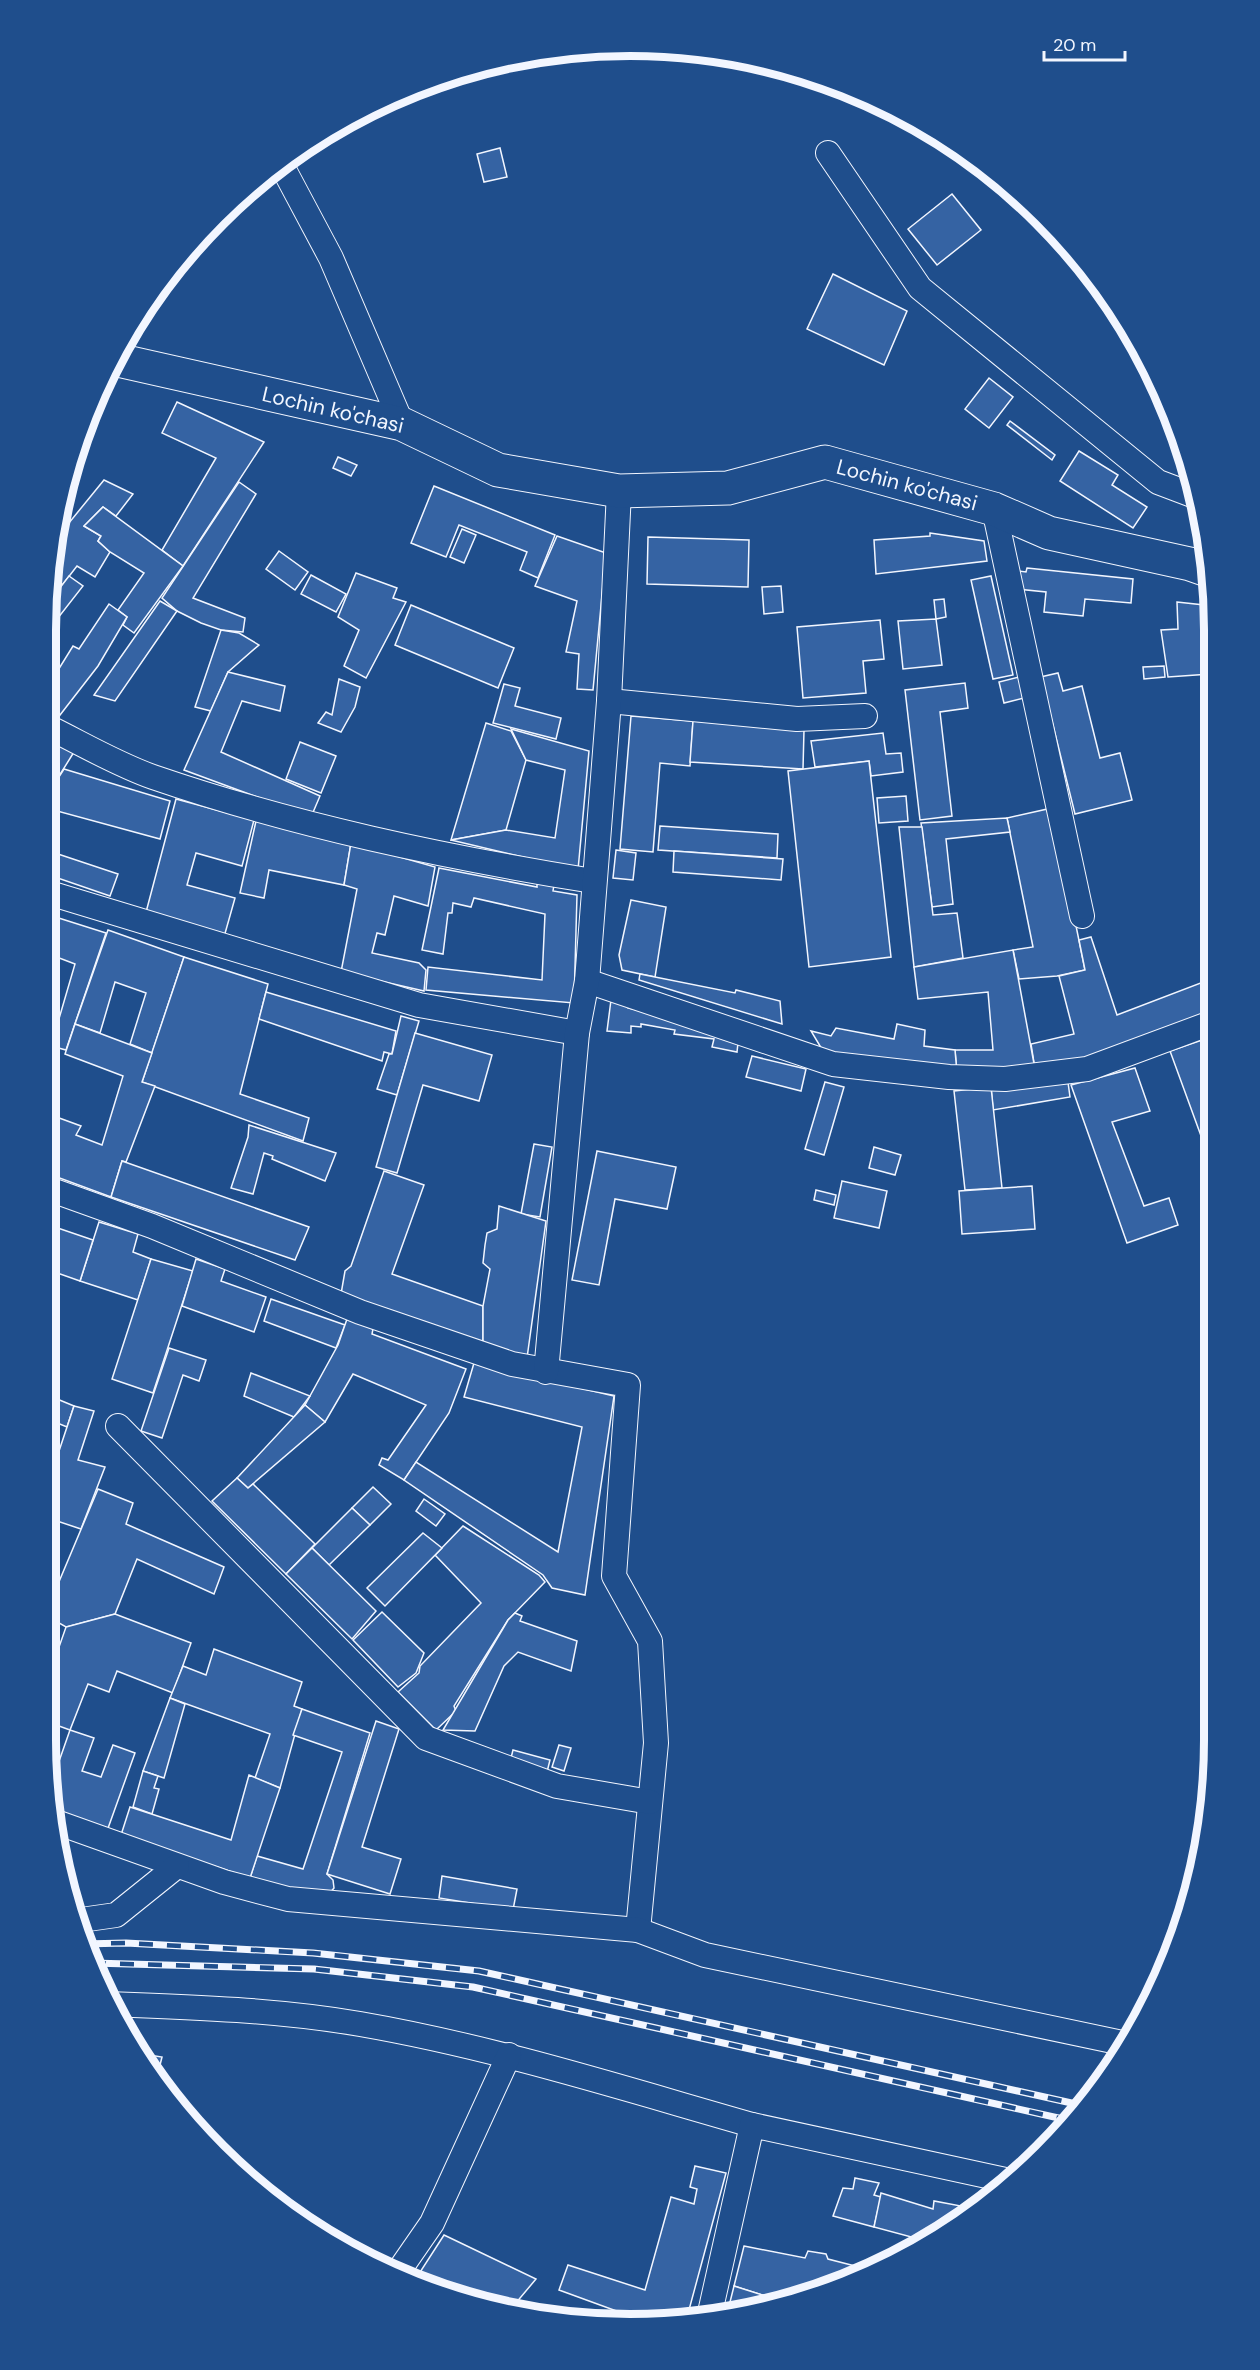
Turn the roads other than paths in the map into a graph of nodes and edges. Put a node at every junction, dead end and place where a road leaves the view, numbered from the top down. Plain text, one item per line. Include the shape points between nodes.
1 (828, 153) dead end
2 (285, 171) edge
3 (123, 361) edge
4 (402, 424) junction
5 (619, 491) junction
6 (1188, 493) edge
7 (994, 509) junction
8 (1201, 568) edge
9 (609, 701) junction
10 (865, 716) dead end
11 (56, 731) edge
12 (593, 881) junction
13 (56, 895) edge
14 (1082, 916) dead end
15 (587, 981) junction
16 (1204, 1026) edge
17 (577, 1033) junction
18 (56, 1192) edge
19 (546, 1372) junction
20 (118, 1426) dead end
21 (650, 1802) junction
22 (62, 1824) edge
23 (177, 1866) junction
24 (84, 1920) edge
25 (638, 1930) junction
26 (120, 2004) edge
27 (1118, 2042) edge
28 (509, 2055) junction
29 (752, 2125) junction
30 (1001, 2179) edge
31 (402, 2267) edge
32 (711, 2309) edge

1 - 6 street via 920,288 1158,482
2 - 4 street via 331,258
3 - 4 street, Lochin ko'chasi
4 - 5 street, Lochin ko'chasi via 498,470
5 - 7 street, Lochin ko'chasi via 728,489 825,462
5 - 9 street
7 - 8 street, Lochin ko'chasi via 1049,533
7 - 14 street
9 - 10 street via 798,719
9 - 12 street
11 - 12 street via 151,776 353,837 483,864
12 - 15 street
13 - 17 street via 419,1005
15 - 16 street via 833,1064 949,1077 1005,1079 1088,1069
15 - 17 street
17 - 19 street
18 - 19 street via 152,1226 360,1312
19 - 21 street via 628,1385 614,1576 650,1641 656,1743
20 - 21 street via 426,1738 557,1786
21 - 25 street
22 - 23 street
23 - 24 street via 116,1915
23 - 25 street via 288,1899
25 - 27 street via 705,1955
26 - 28 street via 207,2008 358,2023
28 - 29 street
28 - 31 street via 432,2223
29 - 30 street
29 - 32 street

